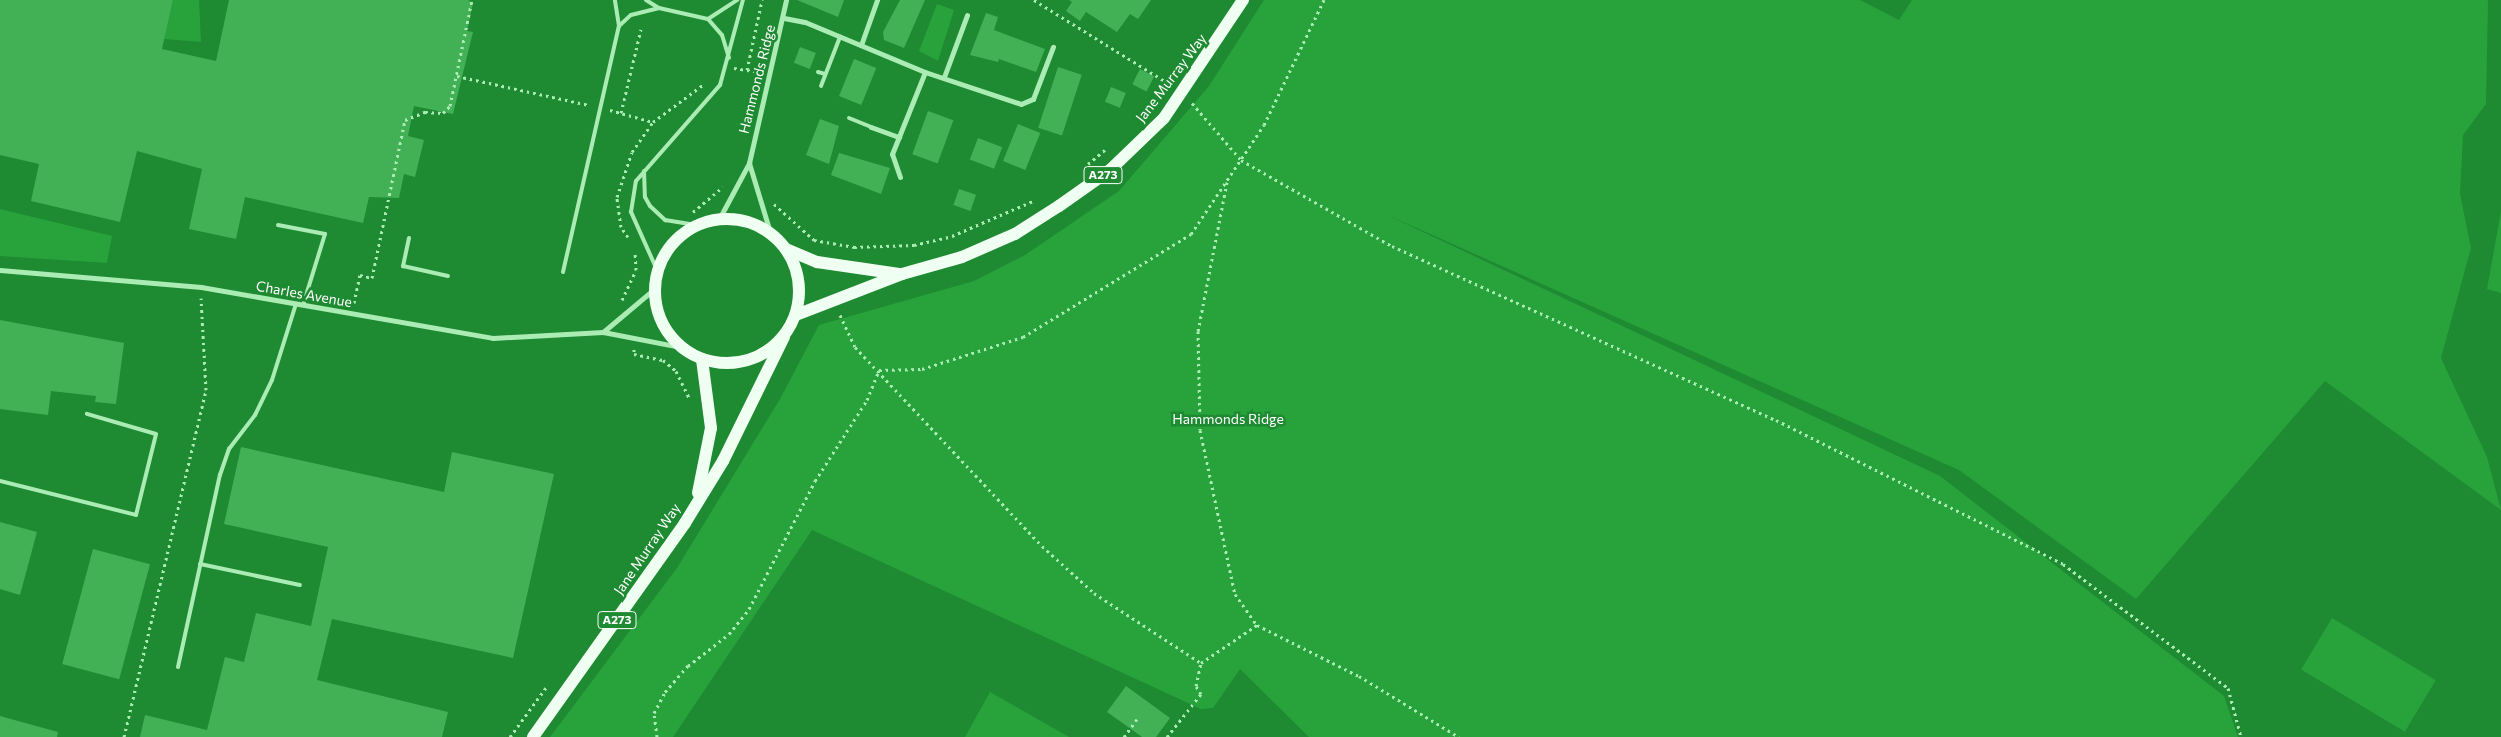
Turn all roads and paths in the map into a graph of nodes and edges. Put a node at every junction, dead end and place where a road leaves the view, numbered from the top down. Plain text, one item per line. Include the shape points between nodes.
1 (472, 0) edge
2 (615, 0) edge
3 (646, 0) edge
4 (737, 0) edge
5 (743, 0) edge
6 (786, 0) edge
7 (877, 0) edge
8 (1034, 0) edge
9 (1243, 0) edge
10 (1324, 0) edge
11 (659, 8) junction
12 (967, 15) dead end
13 (784, 18) junction
14 (708, 19) junction
15 (619, 26) junction
16 (641, 29) dead end
17 (840, 37) junction
18 (861, 45) junction
19 (1053, 47) dead end
20 (730, 61) junction
21 (818, 72) dead end
22 (925, 72) junction
23 (825, 74) junction
24 (456, 76) junction
25 (944, 77) junction
26 (1172, 79) dead end
27 (1168, 84) junction
28 (821, 86) dead end
29 (1163, 90) dead end
30 (1183, 92) junction
31 (1158, 96) dead end
32 (600, 108) junction
33 (621, 113) junction
34 (1143, 115) dead end
35 (849, 118) dead end
36 (653, 122) dead end
37 (871, 127) joint
38 (899, 137) junction
39 (1113, 143) dead end
40 (1241, 160) junction
41 (749, 163) junction
42 (644, 169) junction
43 (1079, 171) dead end
44 (900, 177) dead end
45 (1227, 180) junction
46 (721, 186) dead end
47 (1039, 198) dead end
48 (760, 201) junction
49 (685, 214) dead end
50 (719, 219) junction
51 (278, 224) dead end
52 (698, 225) junction
53 (770, 232) junction
54 (409, 238) dead end
55 (632, 243) dead end
56 (786, 249) junction
57 (0, 270) edge
58 (657, 270) junction
59 (563, 272) dead end
60 (902, 274) junction
61 (448, 276) dead end
62 (201, 287) junction
63 (654, 289) junction
64 (621, 298) dead end
65 (296, 304) junction
66 (303, 305) junction
67 (352, 314) junction
68 (796, 315) junction
69 (841, 319) dead end
70 (603, 332) junction
71 (784, 337) junction
72 (680, 348) junction
73 (634, 354) dead end
74 (702, 360) junction
75 (879, 370) junction
76 (691, 406) dead end
77 (87, 414) dead end
78 (0, 482) edge
79 (696, 499) junction
80 (200, 564) junction
81 (300, 585) dead end
82 (1257, 625) junction
83 (1201, 663) junction
84 (178, 666) dead end
85 (554, 677) dead end
86 (1137, 719) dead end
87 (124, 737) edge
88 (510, 737) edge
89 (533, 737) edge
90 (656, 737) edge
91 (1124, 737) edge
92 (1167, 737) edge
93 (1459, 737) edge
94 (2241, 737) edge

1 - 24 path
2 - 15 lane
3 - 11 lane
4 - 14 lane
5 - 20 lane
6 - 13 street, Hammonds Ridge
7 - 18 street
8 - 27 path
9 - 30 main road, Jane Murray Way / A273
10 - 40 path via 1264,125
11 - 14 lane
11 - 15 lane via 632,15
12 - 25 street
13 - 17 street
13 - 41 street, Hammonds Ridge
14 - 20 lane via 722,34
15 - 32 lane
16 - 33 path
17 - 18 street
17 - 23 lane
18 - 22 street
19 - 25 street via 1033,99 1021,104
20 - 42 lane via 720,85
21 - 23 lane
22 - 25 street
22 - 38 street
23 - 28 lane
24 - 32 path
24 - 67 path via 450,106 443,113 425,112 405,120 372,278 360,275
26 - 27 path
27 - 29 path
27 - 30 path
30 - 40 path
30 - 60 main road, Jane Murray Way / A273 via 1138,145 1059,206 1015,234 962,257
31 - 34 path
32 - 33 path
32 - 59 lane
33 - 36 path
35 - 37 lane
37 - 38 street
38 - 44 street via 892,154
39 - 43 path
40 - 45 path
40 - 94 path via 1392,246 1776,420 2063,564 2228,688
41 - 48 street, Hammonds Ridge
41 - 50 street, Hammonds Ridge
42 - 52 lane via 644,197 650,206 665,220
42 - 58 lane via 633,189 631,212
45 - 75 path via 1191,234 1023,337 922,369
45 - 82 path via 1198,331 1200,430 1234,594
46 - 49 path via 704,207
47 - 48 path via 952,236 914,245 854,247 814,240 800,232 777,205
48 - 53 street, Hammonds Ridge
50 - 52 main road
50 - 53 main road via 737,219
51 - 66 lane via 325,234
52 - 58 main road via 679,236
53 - 56 main road
54 - 61 lane via 402,266
55 - 64 path via 636,270
56 - 60 main road, Jane Murray Way / A273 via 818,262
56 - 68 main road via 800,292
57 - 62 street, Charles Avenue
58 - 63 main road
60 - 68 main road, Jane Murray Way / A273
62 - 65 street, Charles Avenue
62 - 87 path via 206,390
63 - 70 street
63 - 72 main road via 666,331
65 - 66 street, Charles Avenue
65 - 80 lane via 272,380 255,415 229,450
66 - 67 street, Charles Avenue
67 - 70 street, Charles Avenue via 493,338
68 - 71 main road
69 - 75 path via 846,334
70 - 72 street, Charles Avenue
71 - 74 main road via 746,362 724,364
71 - 79 main road, Jane Murray Way / A273 via 723,461
72 - 74 main road
73 - 76 path via 663,360 676,371
74 - 79 main road, Jane Murray Way / A273 via 711,428
75 - 83 path via 1042,546 1094,593
75 - 90 path via 867,400 815,481 749,609 729,634 688,666 666,692 654,713
77 - 78 lane via 156,434 136,515
79 - 89 main road, Jane Murray Way / A273 via 685,523
80 - 81 lane
80 - 84 lane
82 - 83 path
82 - 93 path via 1359,676
83 - 92 path via 1196,686 1201,694
85 - 88 path
86 - 91 path

